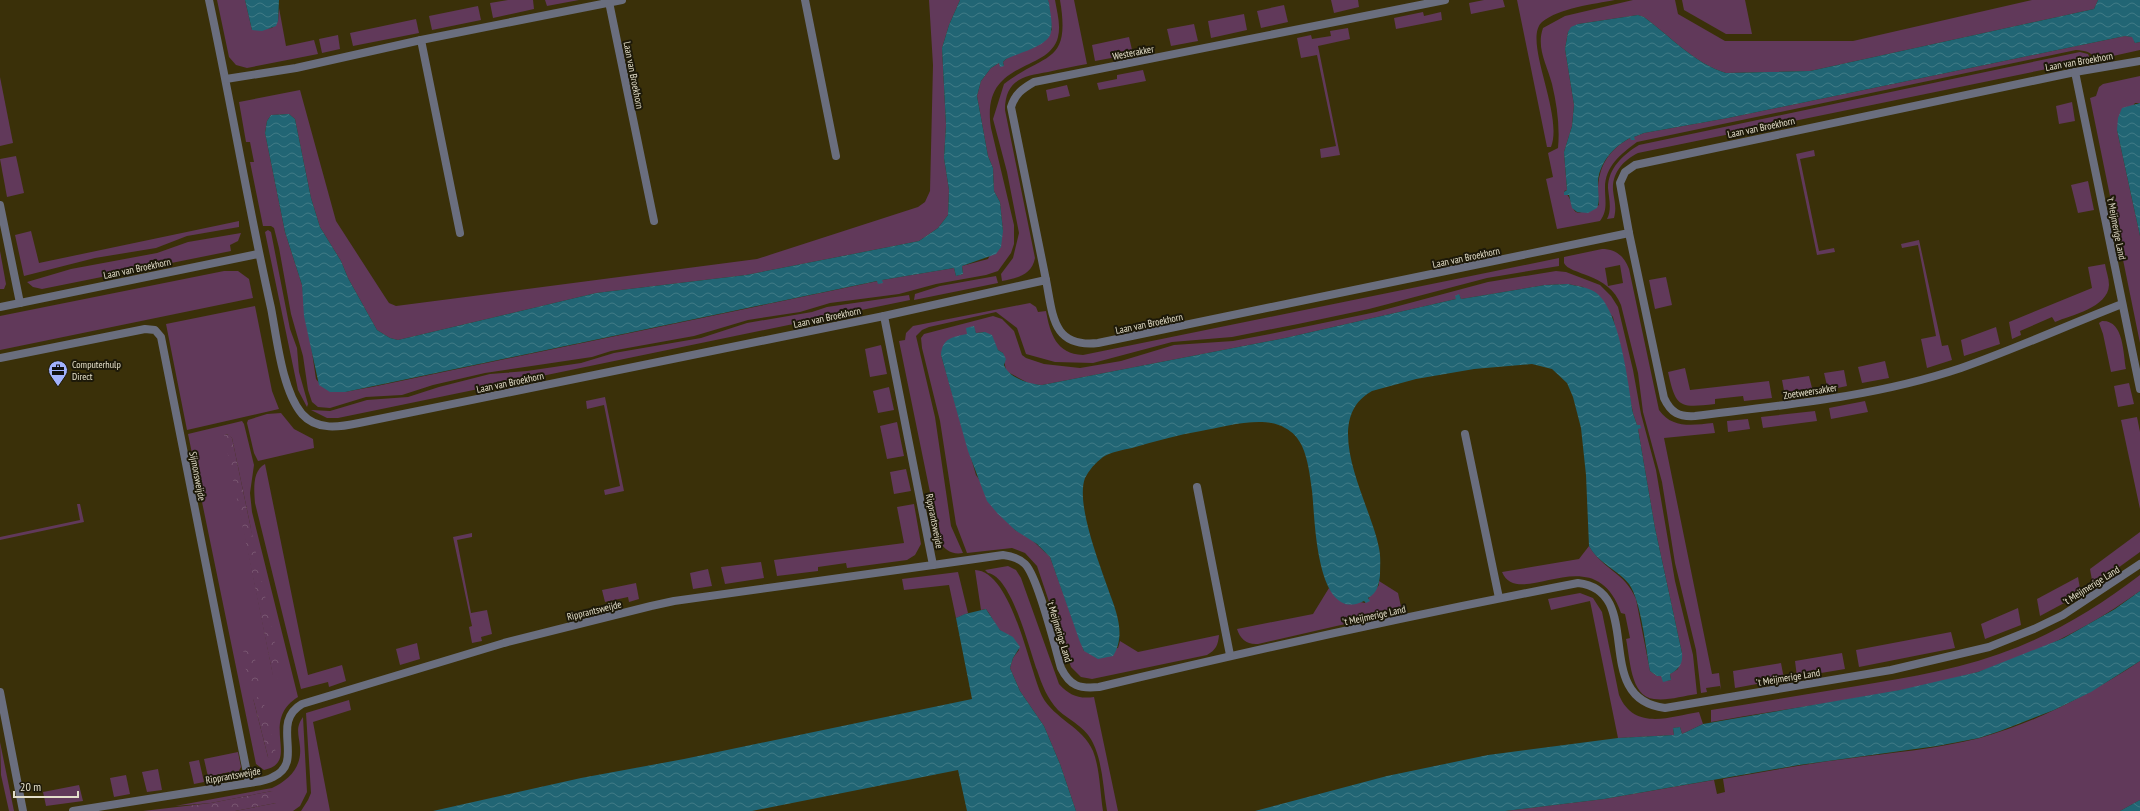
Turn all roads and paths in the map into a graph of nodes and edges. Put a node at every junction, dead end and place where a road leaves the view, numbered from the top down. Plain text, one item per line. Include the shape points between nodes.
1 (209, 0) edge
2 (622, 0) edge
3 (805, 0) edge
4 (1445, 0) edge
5 (609, 2) junction
6 (421, 40) junction
7 (2140, 61) edge
8 (2075, 72) junction
9 (226, 79) junction
10 (836, 156) dead end
11 (0, 205) edge
12 (654, 221) dead end
13 (460, 233) dead end
14 (1629, 233) junction
15 (258, 254) junction
16 (1046, 280) junction
17 (20, 303) junction
18 (2122, 304) junction
19 (0, 307) edge
20 (884, 316) junction
21 (0, 358) edge
22 (2140, 389) edge
23 (1465, 434) dead end
24 (1197, 487) dead end
25 (933, 564) junction
26 (2140, 564) edge
27 (1499, 598) junction
28 (1230, 655) junction
29 (0, 692) edge
30 (249, 783) junction
31 (24, 811) edge
32 (73, 811) edge

1 - 9 street, Laan van Broekhorn
2 - 5 street
3 - 10 street
4 - 16 street, Westerakker via 1034,82 1023,88 1014,96 1011,107
5 - 6 street
5 - 12 street, Laan van Broekhorn
6 - 9 street via 296,68
6 - 13 street
7 - 8 street, Laan van Broekhorn
8 - 14 street, Laan van Broekhorn via 1635,165 1624,172 1620,183
8 - 18 street, 't Meijmerige Land
9 - 15 street, Laan van Broekhorn
11 - 17 street
14 - 16 street, Laan van Broekhorn via 1086,345 1066,339 1059,332
14 - 18 street, Zoetweersakker via 1664,398 1668,407 1679,416 1819,401 1896,385 1960,368
15 - 17 street, Laan van Broekhorn
15 - 20 street, Laan van Broekhorn via 289,394 303,414 317,424 328,427 359,424
16 - 20 street, Laan van Broekhorn
17 - 19 street, Laan van Broekhorn
18 - 22 street, 't Meijmerige Land
20 - 25 street, Ripprantsweijde
21 - 30 street, Sijmonsweijde via 145,329 155,330 161,337
23 - 27 street
24 - 28 street
25 - 28 street, 't Meijmerige Land via 1003,554 1025,563 1034,579 1061,668 1066,678 1085,689
25 - 30 street, Ripprantsweijde via 651,606 504,643 311,700 296,707 288,718 289,758 284,769 274,777
26 - 27 street, 't Meijmerige Land via 2063,615 1988,647 1891,670 1665,708 1640,701 1628,687 1612,608 1607,599 1594,587 1578,583
27 - 28 street, 't Meijmerige Land
29 - 31 street
30 - 32 street, Ripprantsweijde

